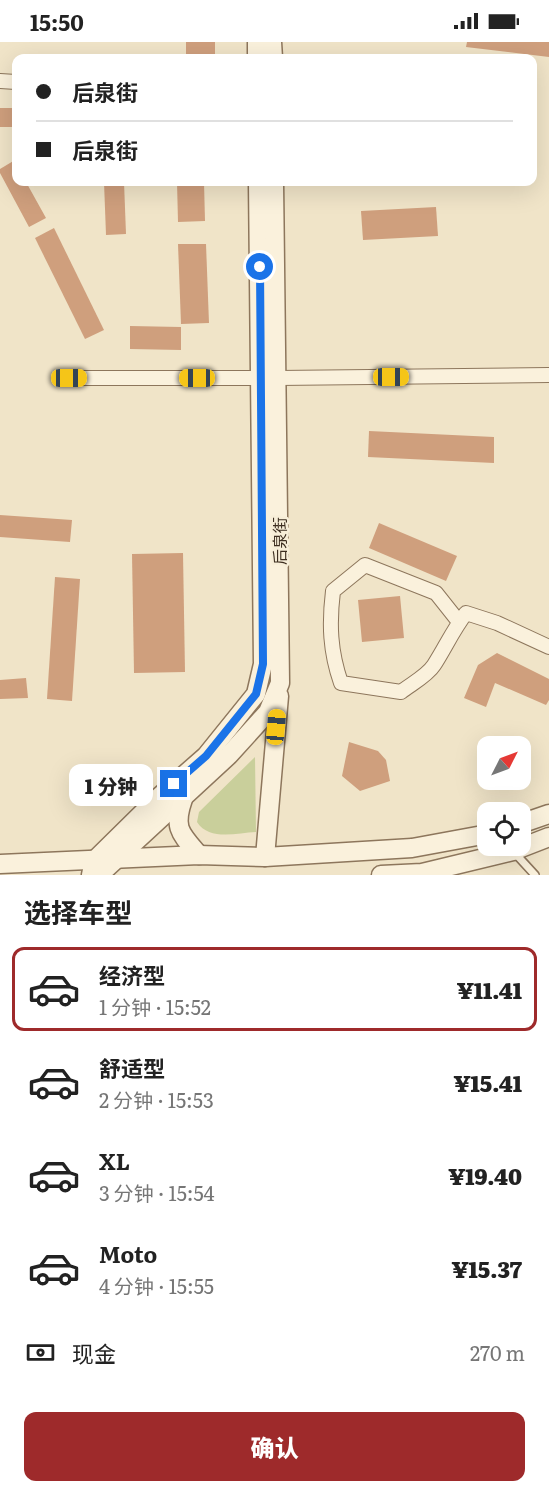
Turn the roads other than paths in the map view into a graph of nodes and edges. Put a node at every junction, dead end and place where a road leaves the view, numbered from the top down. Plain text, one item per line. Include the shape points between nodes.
1 (258, 186) edge
2 (274, 186) edge
3 (549, 375) edge
4 (69, 378) dead end
5 (270, 379) junction
6 (459, 622) junction
7 (549, 647) edge
8 (280, 683) junction
9 (183, 799) junction
10 (549, 814) edge
11 (531, 820) edge
12 (477, 836) edge
13 (549, 837) edge
14 (531, 842) edge
15 (199, 855) junction
16 (484, 856) edge
17 (519, 856) edge
18 (265, 857) junction
19 (118, 858) junction
20 (0, 864) edge
21 (94, 870) edge
22 (422, 874) edge
23 (381, 875) edge
24 (535, 875) edge

1 - 5 street, 后泉街
2 - 5 street, 后泉街
3 - 5 street
4 - 5 street
5 - 8 street, 后泉街
5 - 21 street, 后泉街 via 263,664 256,694 206,756 158,798
6 - 6 street via 433,668 401,692 341,683 333,659 333,591 365,565 436,593
6 - 7 street via 466,613
8 - 9 street, 后泉街 via 268,712
8 - 18 street
9 - 15 street via 177,815 179,831
9 - 19 street, 后泉街
10 - 11 street
12 - 18 street via 412,848
13 - 14 street
15 - 18 street
15 - 19 street
16 - 22 street
17 - 24 lane
19 - 21 street
20 - 21 street
22 - 23 street

